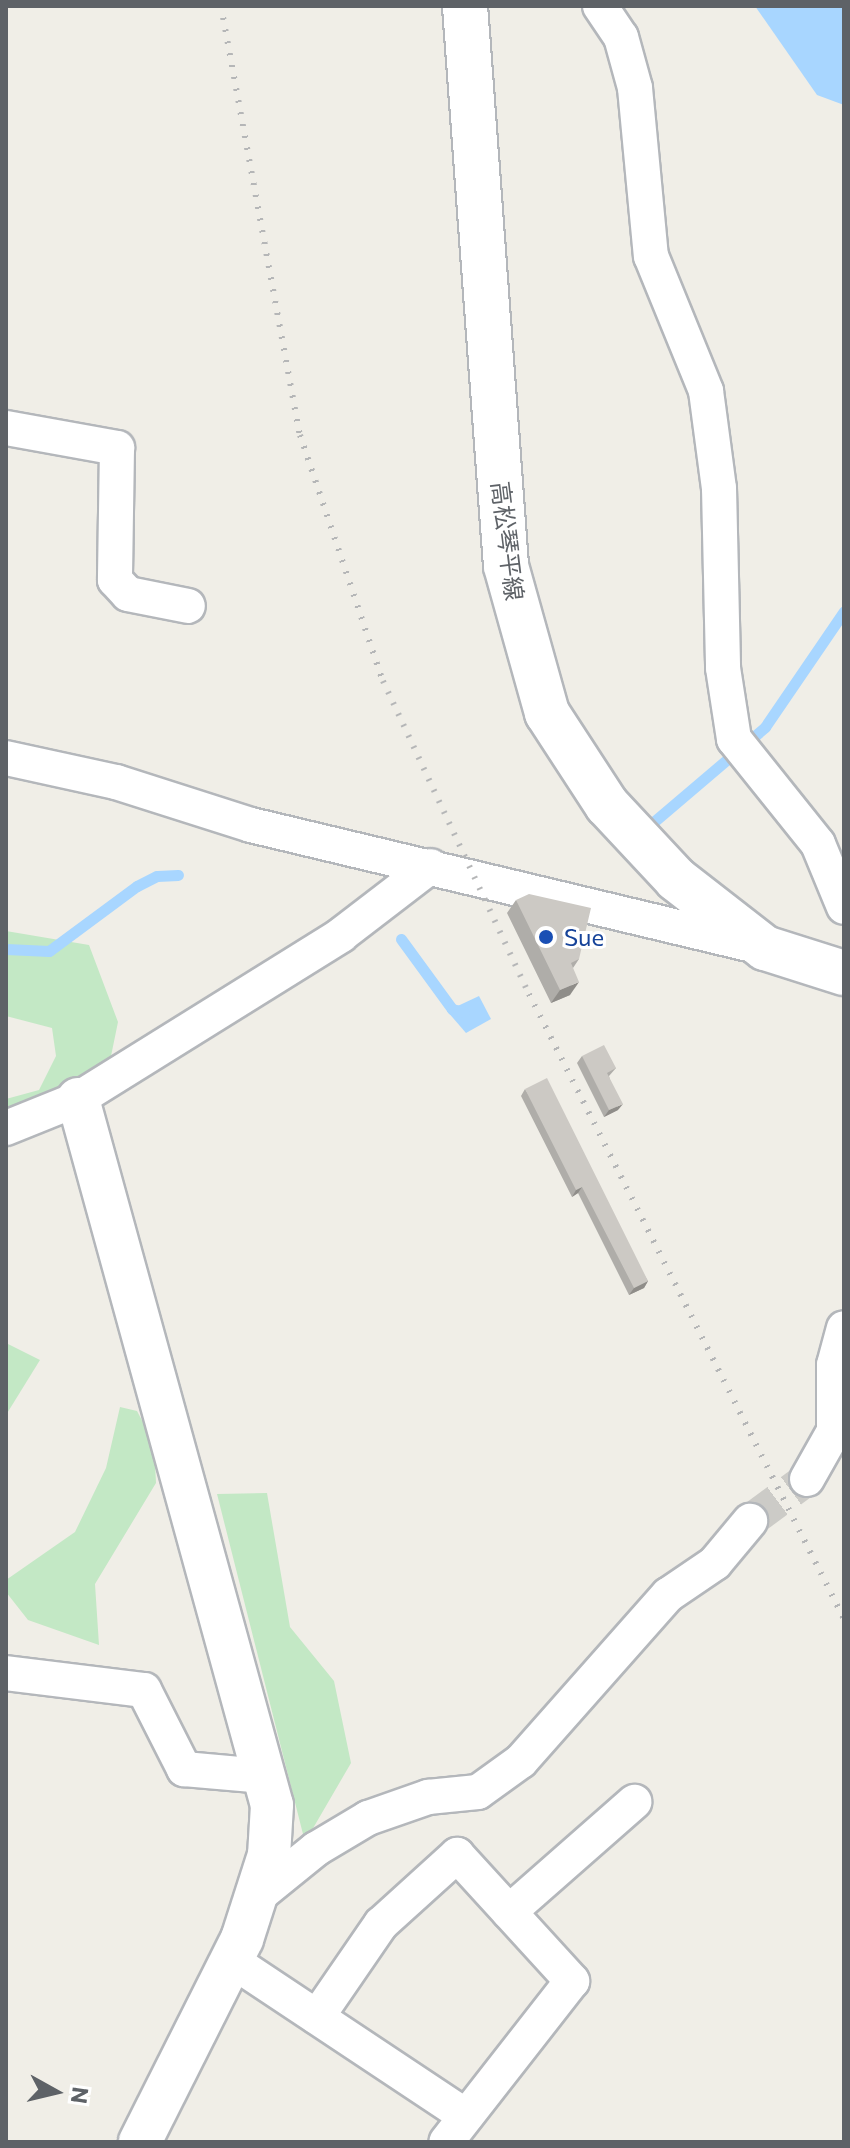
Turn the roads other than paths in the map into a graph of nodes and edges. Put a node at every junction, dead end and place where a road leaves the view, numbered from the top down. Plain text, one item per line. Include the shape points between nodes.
1 (465, 6) edge
2 (600, 6) edge
3 (6, 428) edge
4 (188, 606) dead end
5 (6, 758) edge
6 (431, 866) junction
7 (844, 907) edge
8 (765, 948) junction
9 (844, 973) edge
10 (78, 1099) junction
11 (6, 1128) edge
12 (844, 1328) edge
13 (807, 1479) tunnel mouth
14 (750, 1521) tunnel mouth
15 (6, 1673) edge
16 (262, 1776) junction
17 (634, 1802) dead end
18 (258, 1896) junction
19 (509, 1912) junction
20 (231, 1960) junction
21 (317, 2017) junction
22 (456, 2129) edge
23 (140, 2142) edge

1 - 8 main road, 高松琴平線 via 506,566 528,657 547,713 607,805 676,879
2 - 7 street via 621,37 635,88 651,256 706,391 719,488 723,668 739,745 818,844
3 - 4 street via 117,448 115,580 128,594
5 - 6 street via 116,782 251,825
6 - 8 street
6 - 10 street via 341,935
8 - 9 main road, 高松琴平線
10 - 11 street
10 - 16 street
12 - 13 street via 834,1365 834,1431
14 - 18 street via 715,1563 668,1595 521,1761 478,1792 428,1797 368,1818 316,1849
15 - 16 street via 144,1690 184,1769
16 - 18 street via 272,1805 269,1855
17 - 19 street
18 - 20 street
19 - 21 street via 457,1855 381,1924
19 - 22 street via 572,1981
20 - 21 street
20 - 23 street
21 - 22 street

